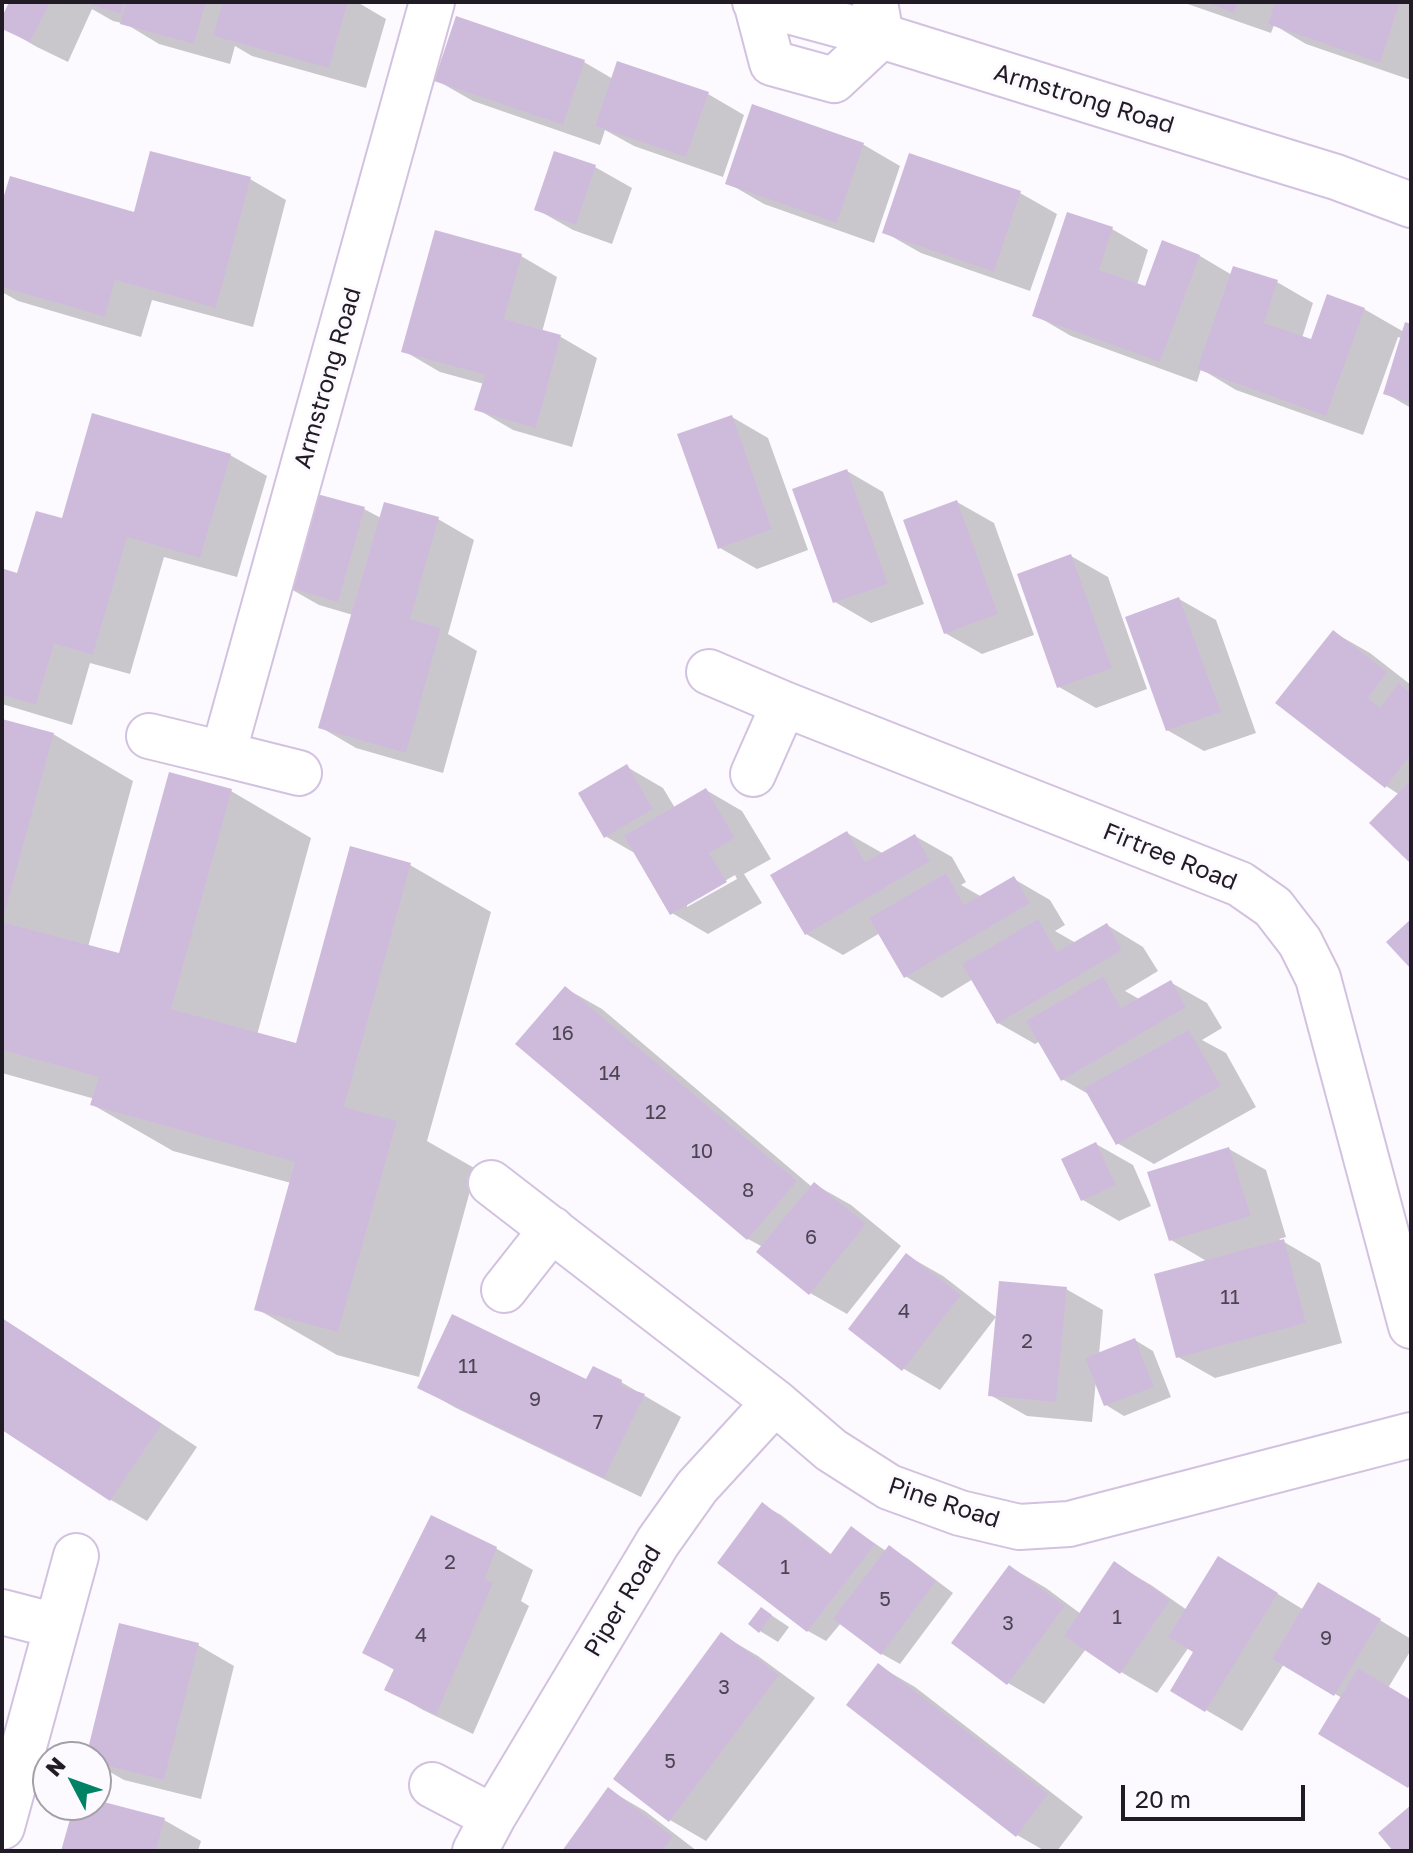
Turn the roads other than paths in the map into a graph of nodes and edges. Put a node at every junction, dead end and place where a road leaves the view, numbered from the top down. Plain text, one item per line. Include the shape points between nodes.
1 (432, 2) edge
2 (756, 2) edge
3 (878, 19) edge
4 (1411, 205) edge
5 (709, 672) dead end
6 (784, 704) junction
7 (149, 736) dead end
8 (223, 754) junction
9 (299, 773) dead end
10 (753, 774) dead end
11 (491, 1183) dead end
12 (552, 1229) junction
13 (504, 1290) dead end
14 (1411, 1326) edge
15 (775, 1402) junction
16 (1411, 1435) edge
17 (76, 1556) dead end
18 (2, 1612) edge
19 (56, 1626) junction
20 (432, 1785) dead end
21 (2, 1827) edge
22 (484, 1834) edge

1 - 8 street, Armstrong Road
2 - 3 street, Armstrong Road
3 - 4 street, Armstrong Road
5 - 6 street, Firtree Road
6 - 10 street
6 - 14 street, Firtree Road via 1240,884 1273,907 1300,942 1318,978
7 - 8 street
8 - 9 street
11 - 12 street, Pine Road
12 - 13 street
12 - 15 street, Pine Road
15 - 16 street, Pine Road via 831,1450 889,1487 1019,1527 1069,1524
15 - 22 street, Piper Road via 697,1487 658,1542
17 - 19 street
18 - 19 street
19 - 21 street
20 - 22 street, Piper Road

